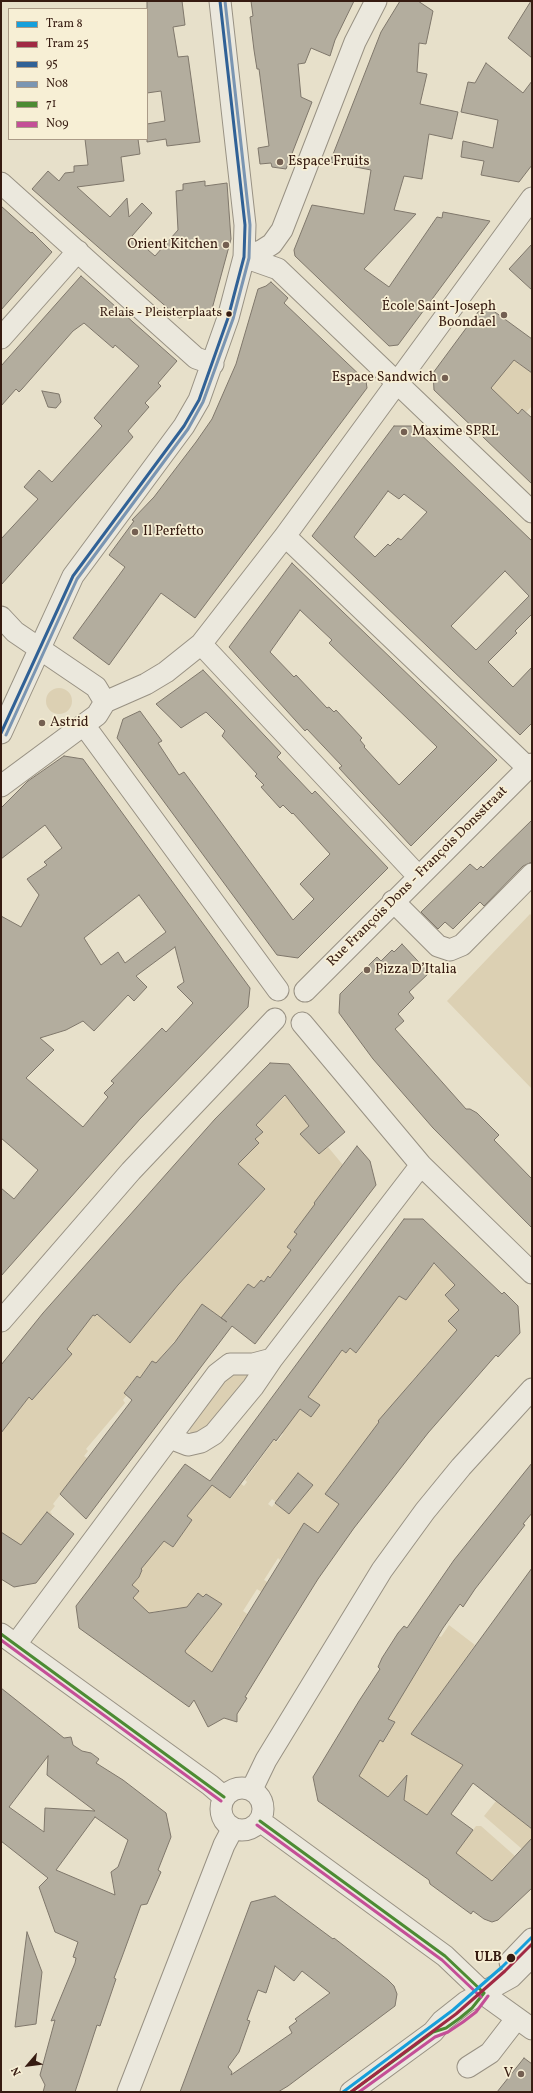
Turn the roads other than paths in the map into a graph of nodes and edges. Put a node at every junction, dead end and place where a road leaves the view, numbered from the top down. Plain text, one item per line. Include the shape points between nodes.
1 (220, 1) edge
2 (376, 1) edge
3 (1, 183) edge
4 (532, 198) edge
5 (78, 251) junction
6 (244, 257) junction
7 (1, 338) edge
8 (213, 364) junction
9 (396, 383) junction
10 (532, 512) edge
11 (285, 536) junction
12 (1, 617) edge
13 (201, 644) junction
14 (40, 648) junction
15 (105, 702) junction
16 (84, 725) junction
17 (1, 733) edge
18 (530, 766) edge
19 (1, 786) edge
20 (532, 874) edge
21 (418, 876) junction
22 (393, 901) junction
23 (278, 990) junction
24 (305, 991) junction
25 (275, 1019) junction
26 (302, 1023) junction
27 (421, 1165) junction
28 (532, 1273) edge
29 (1, 1321) edge
30 (272, 1359) junction
31 (532, 1389) edge
32 (170, 1438) junction
33 (8, 1639) edge
34 (252, 1789) junction
35 (224, 1797) junction
36 (260, 1821) junction
37 (233, 1828) junction
38 (532, 1939) edge
39 (532, 1956) edge
40 (484, 1993) junction
41 (525, 2024) edge
42 (468, 2067) dead end
43 (128, 2092) edge
44 (351, 2092) edge

1 - 6 street via 245,225
2 - 6 street via 355,42 282,230 272,244
3 - 5 street
4 - 9 street
5 - 7 street
5 - 8 street via 196,358
6 - 8 street
6 - 9 street via 278,269
8 - 14 street via 199,400 184,426 73,576
9 - 10 street
9 - 11 street
11 - 13 street
11 - 18 street
12 - 14 street via 15,632
13 - 15 street via 160,676
13 - 21 street
14 - 15 street via 96,687
14 - 17 street
15 - 16 street via 97,715
16 - 19 street
16 - 23 street
18 - 21 street, Rue François Dons - François Donsstraat
20 - 22 street via 462,945 450,950 438,946
21 - 22 street, Rue François Dons - François Donsstraat
22 - 24 street, Rue François Dons - François Donsstraat
23 - 24 street via 294,985
23 - 25 street via 271,998 270,1004
24 - 26 street via 311,1008
25 - 26 street via 285,1026
25 - 29 street via 131,1171
26 - 27 street
27 - 28 street
27 - 30 street
30 - 32 street via 253,1364 230,1364 217,1374
30 - 32 street via 253,1387 214,1434 201,1442 188,1444
31 - 34 street via 456,1473 382,1570 266,1760
32 - 33 street
33 - 35 street
34 - 35 street via 234,1789
34 - 36 street via 263,1803 264,1813
35 - 37 street via 221,1814 226,1823
36 - 37 street via 248,1830
36 - 40 street via 445,1956
37 - 43 street via 224,1845
38 - 40 street via 503,1968
39 - 40 street via 512,1977
40 - 41 street
40 - 44 street via 460,2018 446,2028 432,2032
41 - 42 street

